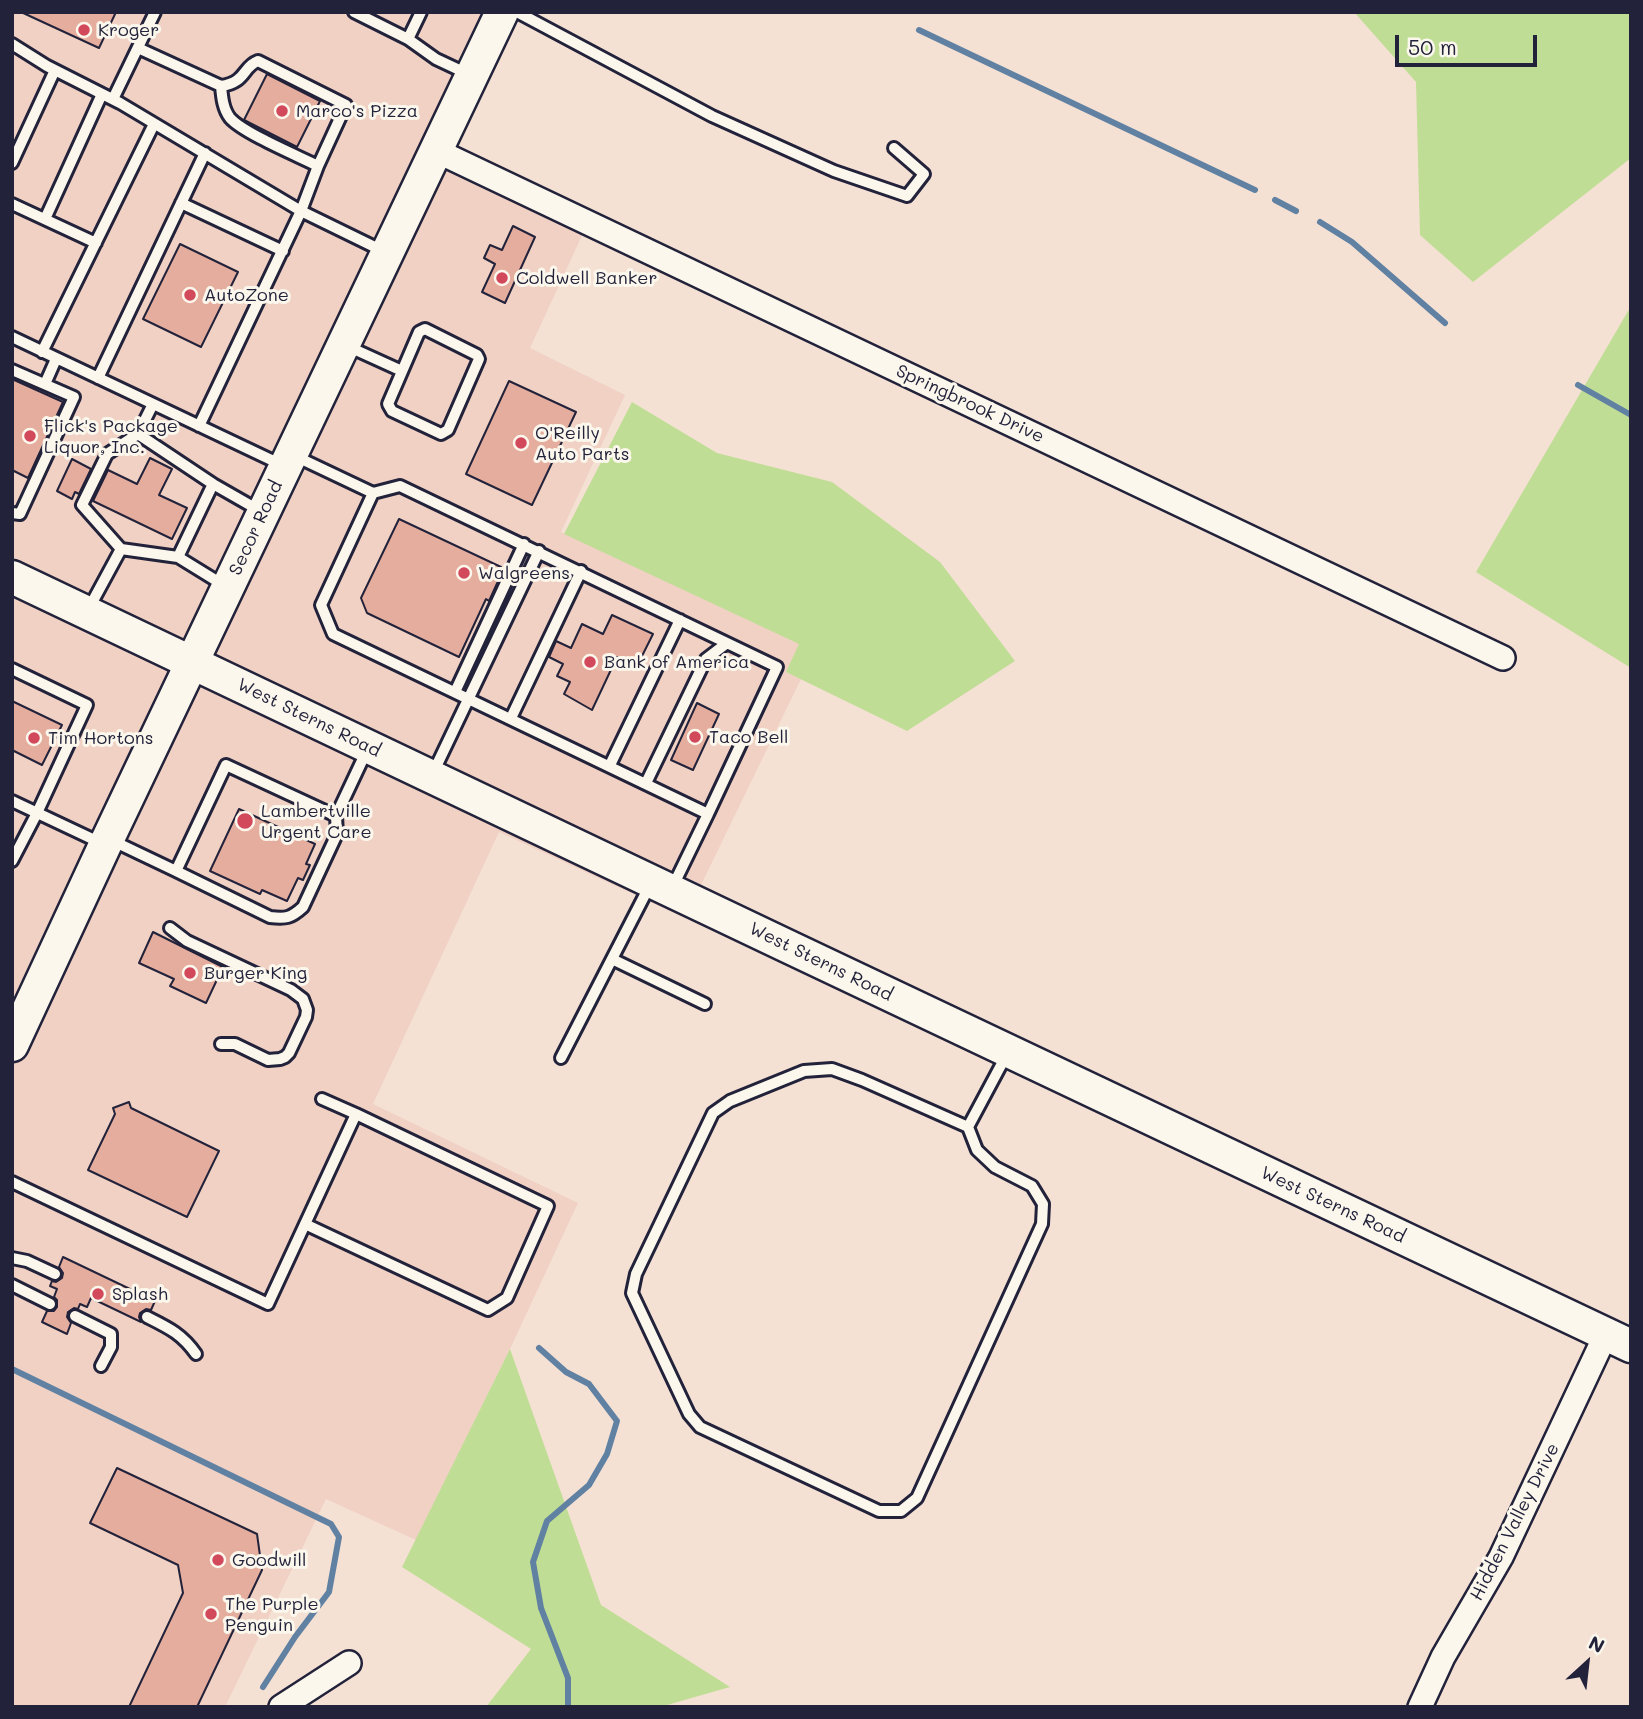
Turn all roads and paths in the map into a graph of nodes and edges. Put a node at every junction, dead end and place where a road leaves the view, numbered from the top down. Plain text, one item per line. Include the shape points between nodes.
1 (155, 12) edge
2 (354, 12) edge
3 (421, 12) edge
4 (502, 12) edge
5 (517, 12) edge
6 (408, 39) junction
7 (12, 44) edge
8 (138, 48) junction
9 (55, 70) junction
10 (472, 76) junction
11 (221, 86) junction
12 (108, 97) junction
13 (155, 124) junction
14 (894, 148) dead end
15 (437, 151) junction
16 (205, 153) junction
17 (12, 163) edge
18 (318, 166) junction
19 (181, 203) junction
20 (12, 204) edge
21 (301, 211) junction
22 (45, 219) junction
23 (96, 243) junction
24 (283, 251) junction
25 (388, 254) junction
26 (12, 337) edge
27 (344, 345) junction
28 (42, 352) junction
29 (56, 359) junction
30 (12, 370) edge
31 (402, 371) junction
32 (98, 378) junction
33 (45, 384) junction
34 (153, 404) junction
35 (199, 426) junction
36 (138, 434) junction
37 (289, 460) junction
38 (213, 484) junction
39 (373, 493) junction
40 (12, 513) edge
41 (264, 513) junction
42 (524, 544) junction
43 (121, 549) junction
44 (539, 551) junction
45 (178, 557) junction
46 (581, 571) junction
47 (12, 578) edge
48 (228, 588) junction
49 (87, 612) junction
50 (680, 620) junction
51 (727, 643) junction
52 (1503, 658) dead end
53 (192, 662) junction
54 (12, 669) edge
55 (455, 692) junction
56 (469, 698) junction
57 (511, 718) junction
58 (369, 746) junction
59 (610, 765) junction
60 (431, 776) junction
61 (646, 783) junction
62 (12, 801) edge
63 (37, 813) junction
64 (708, 814) junction
65 (336, 816) junction
66 (107, 842) junction
67 (12, 861) edge
68 (176, 871) junction
69 (662, 886) junction
70 (170, 928) dead end
71 (612, 959) junction
72 (705, 1004) dead end
73 (221, 1044) dead end
74 (12, 1045) edge
75 (1008, 1052) junction
76 (561, 1058) dead end
77 (322, 1098) dead end
78 (356, 1114) junction
79 (968, 1127) junction
80 (12, 1182) edge
81 (305, 1224) junction
82 (12, 1258) edge
83 (55, 1274) dead end
84 (12, 1285) edge
85 (50, 1304) dead end
86 (75, 1316) dead end
87 (147, 1317) dead end
88 (1619, 1340) edge
89 (196, 1354) dead end
90 (101, 1366) dead end
91 (349, 1663) dead end
92 (281, 1707) edge
93 (1420, 1707) edge

1 - 8 lane
2 - 6 lane
3 - 6 lane
4 - 10 main road, Secor Road
5 - 14 lane via 712,116 834,171 907,196 924,174
6 - 10 lane
7 - 9 lane
8 - 11 lane
8 - 12 lane
9 - 12 lane
9 - 17 lane
10 - 15 main road, Secor Road
11 - 18 lane via 224,106 234,122
11 - 18 lane via 238,81 258,61 346,105
12 - 13 lane
12 - 22 lane
13 - 16 lane
13 - 23 lane
15 - 25 main road, Secor Road
15 - 52 street, Springbrook Drive
16 - 19 lane
16 - 21 lane
18 - 21 lane
19 - 24 lane
19 - 32 lane
20 - 22 lane
21 - 24 lane
21 - 25 lane
22 - 23 lane
23 - 28 lane
24 - 35 lane
25 - 27 main road, Secor Road
26 - 28 lane
27 - 31 lane
27 - 37 main road, Secor Road
28 - 29 lane
29 - 32 lane
29 - 33 lane
30 - 33 lane
31 - 31 lane via 419,332 425,329 479,359 448,429 441,434 392,411 388,404
32 - 34 lane
33 - 40 lane via 74,397 20,514
34 - 35 lane
34 - 36 lane
35 - 37 lane
36 - 38 lane
36 - 43 lane via 107,454 82,506
37 - 39 lane
37 - 41 main road, Secor Road
38 - 41 lane
38 - 45 lane
39 - 42 lane via 400,485
39 - 55 lane via 321,605 333,634
41 - 48 main road, Secor Road
42 - 44 lane
42 - 55 lane
43 - 45 lane
43 - 49 lane
44 - 46 lane
44 - 56 lane
45 - 48 lane
46 - 50 lane
46 - 57 lane
47 - 49 main road, West Sterns Road
48 - 53 main road, Secor Road
49 - 53 main road, West Sterns Road
50 - 51 lane
50 - 59 lane
51 - 61 lane via 706,659
51 - 64 lane via 777,667
53 - 58 main road, West Sterns Road
53 - 66 main road, Secor Road
54 - 63 lane via 87,705
55 - 56 lane
56 - 57 lane
56 - 60 lane
57 - 59 lane
58 - 60 main road, West Sterns Road
58 - 65 lane
59 - 61 lane
60 - 69 main road, West Sterns Road
61 - 64 lane
62 - 63 lane
63 - 66 lane
63 - 67 lane
64 - 69 lane
65 - 68 lane via 226,765
65 - 68 lane via 337,834 303,907 285,919 270,917
66 - 68 lane
66 - 74 main road, Secor Road
69 - 71 lane
69 - 75 main road, West Sterns Road
70 - 73 lane via 187,941 291,990 306,1004 306,1017 289,1053 280,1059 268,1060 235,1044
71 - 72 lane
71 - 76 lane
75 - 79 lane
75 - 88 main road, West Sterns Road
77 - 78 lane
78 - 81 lane
78 - 81 lane via 548,1206 506,1298 488,1310
79 - 79 lane via 832,1069 804,1071 730,1101 713,1113 636,1275 632,1293 689,1414 700,1427 879,1511 901,1511 917,1498 1042,1224 1043,1204 1032,1186 995,1167 977,1150
80 - 81 lane via 268,1304
82 - 83 lane
84 - 85 lane
86 - 90 lane via 111,1334 111,1347
87 - 89 lane via 177,1332
88 - 93 street, Hidden Valley Drive via 1443,1657
91 - 92 street

